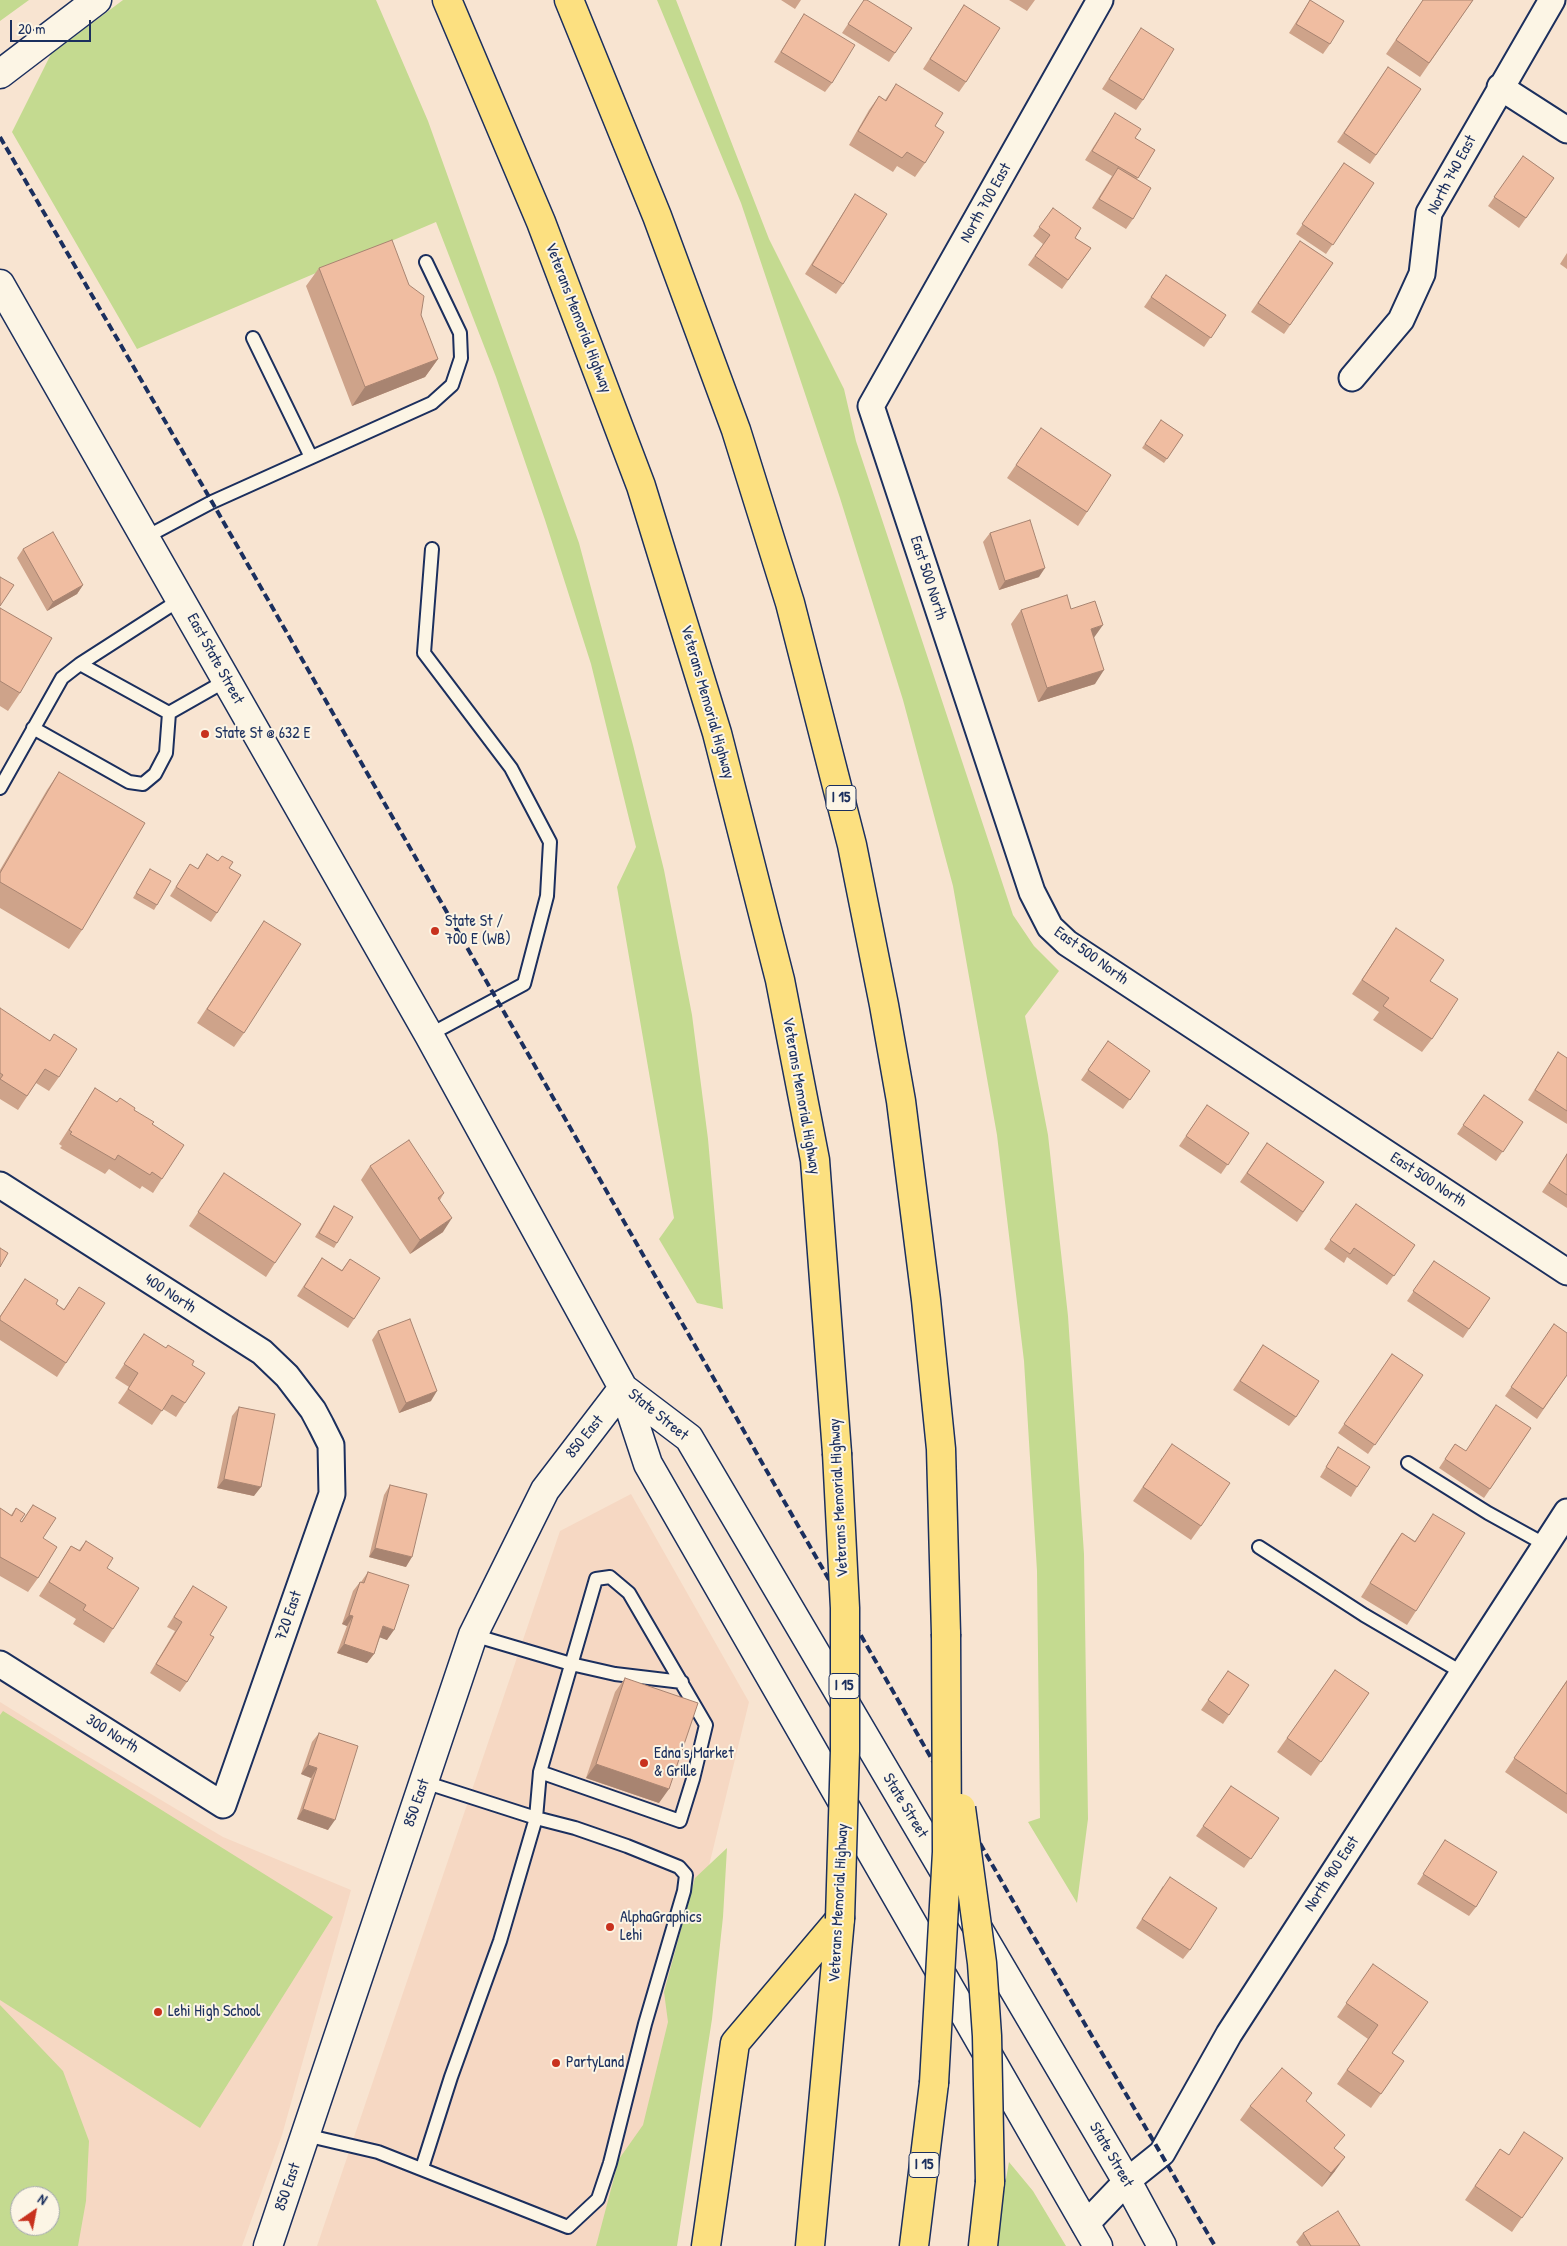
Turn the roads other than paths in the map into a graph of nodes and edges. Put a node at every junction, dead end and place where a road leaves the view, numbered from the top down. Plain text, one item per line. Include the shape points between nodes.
1 (97, 0) edge
2 (447, 0) edge
3 (569, 0) edge
4 (1100, 0) edge
5 (1552, 0) edge
6 (0, 74) edge
7 (1500, 87) junction
8 (1567, 130) edge
9 (426, 262) dead end
10 (0, 284) edge
11 (253, 338) dead end
12 (1352, 378) dead end
13 (871, 406) joint
14 (311, 457) junction
15 (146, 537) junction
16 (432, 549) dead end
17 (180, 599) junction
18 (80, 664) junction
19 (227, 680) junction
20 (169, 713) junction
21 (34, 728) junction
22 (0, 788) edge
23 (429, 1035) junction
24 (0, 1185) edge
25 (1567, 1272) edge
26 (623, 1388) junction
27 (321, 1425) joint
28 (1408, 1463) dead end
29 (1567, 1512) edge
30 (1546, 1545) junction
31 (1259, 1547) dead end
32 (473, 1635) junction
33 (0, 1664) edge
34 (571, 1664) junction
35 (1463, 1673) junction
36 (682, 1682) junction
37 (948, 1743) junction
38 (540, 1772) junction
39 (424, 1782) junction
40 (223, 1805) joint
41 (536, 1818) junction
42 (840, 1919) junction
43 (305, 2135) junction
44 (422, 2168) junction
45 (1126, 2181) junction
46 (1092, 2235) edge
47 (268, 2246) edge
48 (706, 2246) edge
49 (810, 2246) edge
50 (914, 2246) edge
51 (983, 2246) edge
52 (1162, 2246) edge

1 - 6 main road
2 - 42 highway, Veterans Memorial Highway / I 15, bridge via 541,222 642,486 717,733 780,980 816,1160 838,1453 845,1608
3 - 37 highway, I 15, bridge via 657,216 736,430 790,603 852,845 900,1101 926,1300 941,1449
4 - 13 street, North 700 East
5 - 7 street, North 740 East
7 - 8 street
7 - 12 street, North 740 East via 1429,212 1422,274 1401,320
9 - 14 lane via 460,332 461,358 452,385 432,403
10 - 15 main road, East State Street
11 - 14 lane
13 - 25 street, East 500 North via 1032,892 1050,927 1067,943
14 - 15 lane via 212,502
15 - 17 main road, East State Street
16 - 23 lane via 424,653 511,768 550,842 547,896 524,984
17 - 18 lane
17 - 19 main road, East State Street
18 - 20 lane
18 - 21 lane via 62,678
19 - 20 lane
19 - 23 main road, East State Street
20 - 21 lane via 166,753 155,774 143,784 129,782
21 - 22 lane
23 - 26 main road, State Street
24 - 27 street, 400 North via 262,1352 287,1376
26 - 32 main road, 850 East via 545,1490
26 - 45 main road, State Street via 689,1438
26 - 46 main road, State Street via 648,1464
27 - 40 street, 720 East via 331,1445 332,1494
28 - 30 lane
29 - 30 street, North 900 East
30 - 35 street, North 900 East
31 - 35 lane via 1364,1615
32 - 34 lane
32 - 39 main road, 850 East
33 - 40 street, 300 North
34 - 36 lane via 615,1674
34 - 36 lane via 596,1579 610,1577 629,1593
34 - 38 lane
35 - 45 street, North 900 East via 1229,2034 1162,2153
36 - 38 lane via 706,1724 694,1779 680,1821
37 - 50 highway, I 15, bridge via 944,1920 934,2083
37 - 51 highway, bridge via 982,1963 990,2182
38 - 41 lane
39 - 41 lane
39 - 43 main road, 850 East
41 - 44 lane via 500,1941
41 - 44 lane via 627,1846 679,1867 686,1876 610,2163 598,2199 568,2227
42 - 48 highway via 735,2043
42 - 49 highway, Veterans Memorial Highway / I 15
43 - 44 lane via 378,2152
43 - 47 main road, 850 East
45 - 46 street, North 900 East
45 - 52 main road, State Street

